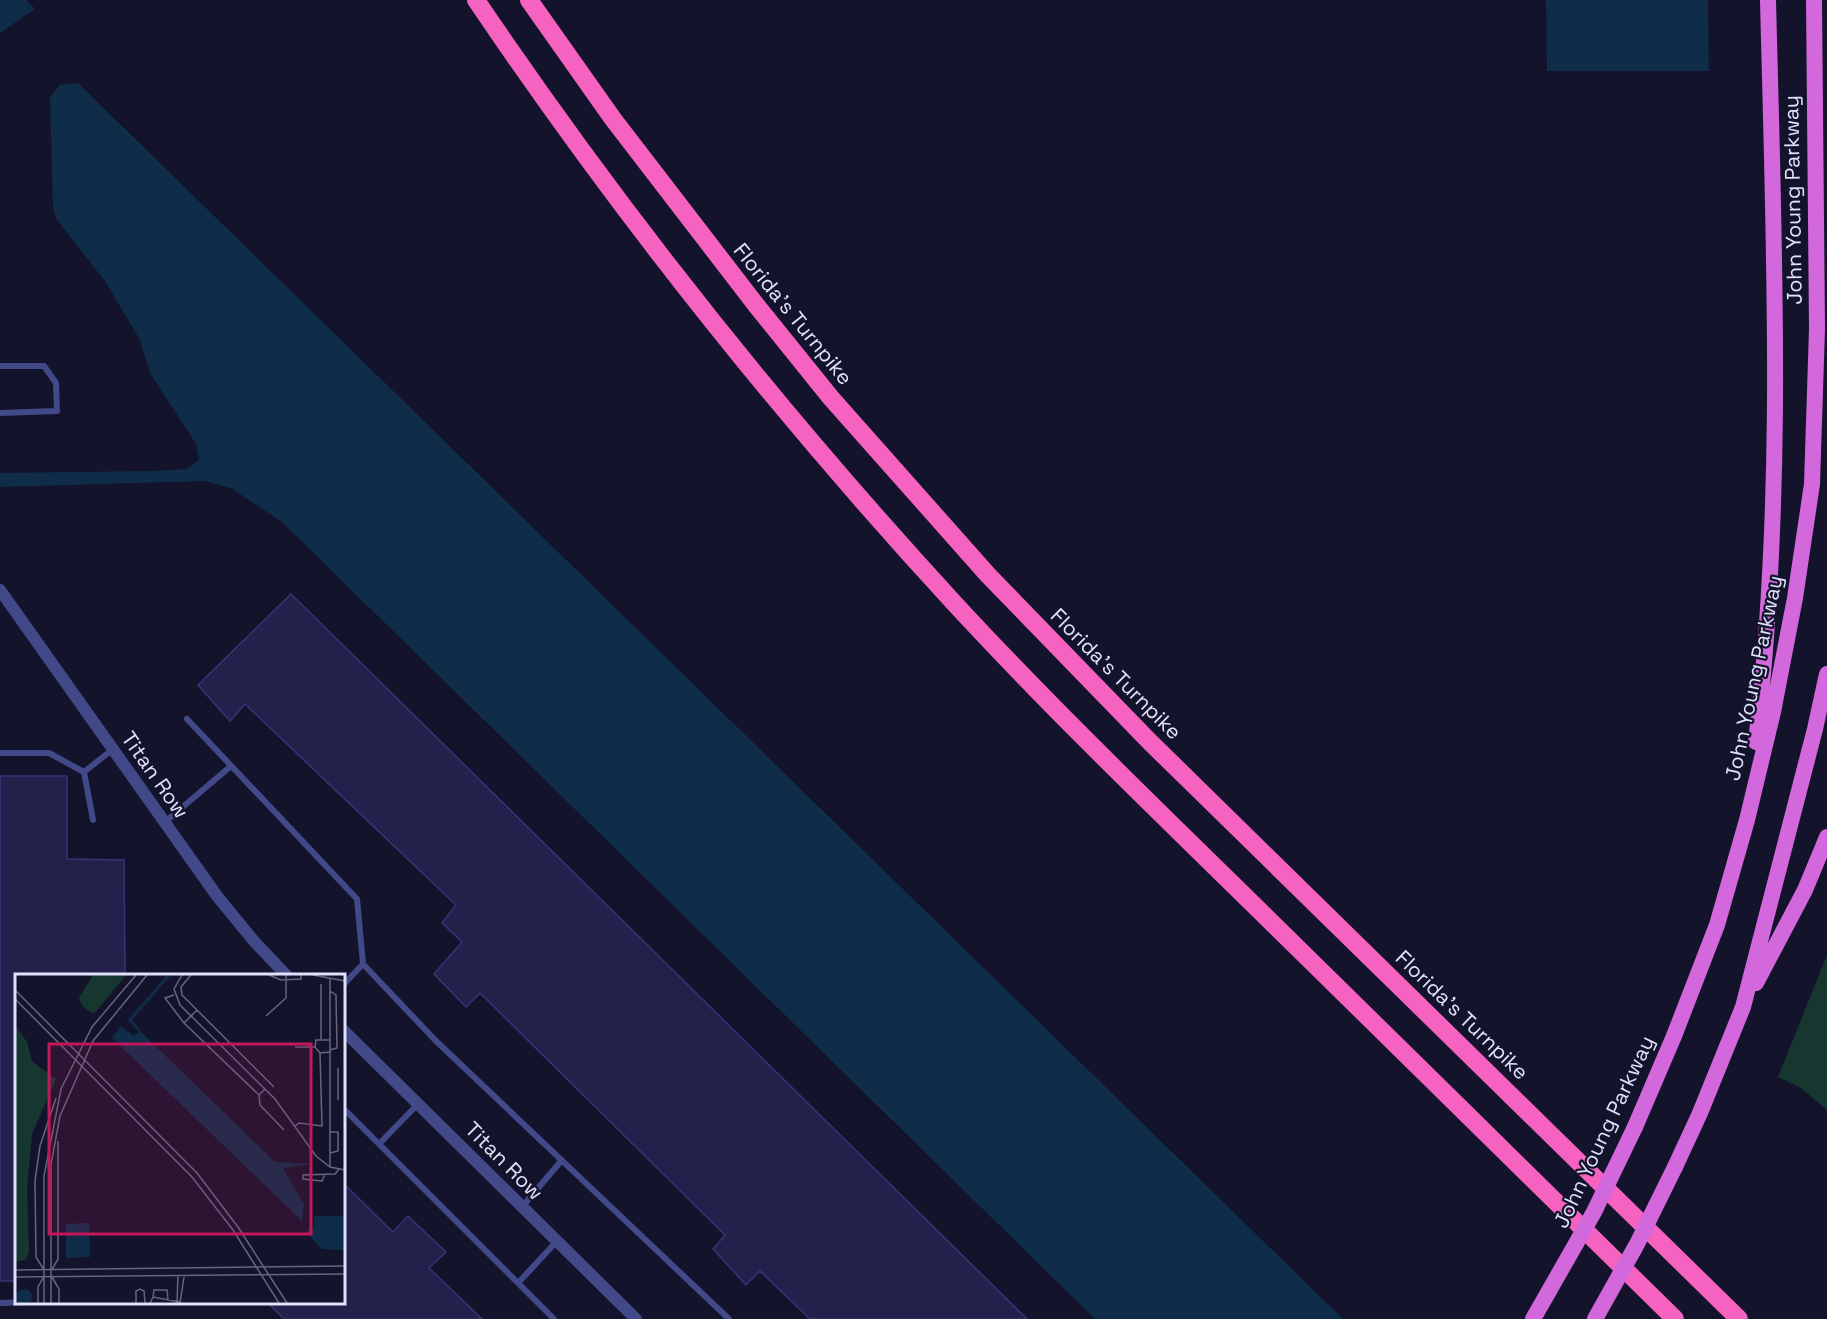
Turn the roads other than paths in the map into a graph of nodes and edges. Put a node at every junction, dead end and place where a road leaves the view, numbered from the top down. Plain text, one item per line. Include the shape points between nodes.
1 (476, 0) edge
2 (529, 0) edge
3 (1768, 0) edge
4 (1814, 0) edge
5 (0, 366) edge
6 (0, 413) edge
7 (0, 590) edge
8 (1827, 674) edge
9 (187, 719) dead end
10 (113, 748) junction
11 (0, 753) edge
12 (231, 766) junction
13 (84, 771) junction
14 (93, 820) dead end
15 (1748, 820) junction
16 (165, 822) junction
17 (1827, 837) edge
18 (363, 964) junction
19 (286, 974) edge
20 (345, 983) edge
21 (1743, 1008) junction
22 (345, 1032) edge
23 (418, 1104) junction
24 (345, 1110) edge
25 (379, 1144) junction
26 (562, 1160) junction
27 (522, 1207) junction
28 (557, 1241) junction
29 (518, 1283) junction
30 (15, 1302) edge
31 (0, 1303) edge
32 (554, 1319) edge
33 (636, 1319) edge
34 (729, 1319) edge
35 (1533, 1319) edge
36 (1595, 1319) edge
37 (1675, 1319) edge
38 (1739, 1319) edge

1 - 37 highway via 577,145 721,332 955,604 1119,773
2 - 38 highway, Florida's Turnpike via 613,119 756,305 831,398 988,574 1150,742
3 - 15 highway via 1775,330 1773,474 1768,621
4 - 15 highway, John Young Parkway via 1817,329 1812,484 1795,598
5 - 6 lane via 44,366 56,383 57,411
7 - 10 street, Titan Row
8 - 21 highway
9 - 12 lane
10 - 13 lane
10 - 16 street, Titan Row
11 - 13 lane via 49,753
12 - 16 lane
12 - 18 lane via 357,899
13 - 14 lane
15 - 35 highway, John Young Parkway, bridge via 1717,925 1635,1127 1594,1212
16 - 19 street, Titan Row via 217,896
17 - 21 highway via 1805,890
18 - 20 lane
18 - 26 lane via 435,1040
21 - 36 highway, bridge via 1675,1167
22 - 23 street, Titan Row
23 - 25 lane
23 - 27 street, Titan Row
24 - 25 lane
25 - 29 lane
26 - 27 lane
26 - 34 lane
27 - 28 street, Titan Row
28 - 29 lane
28 - 33 street, Titan Row
29 - 32 lane
30 - 31 lane

